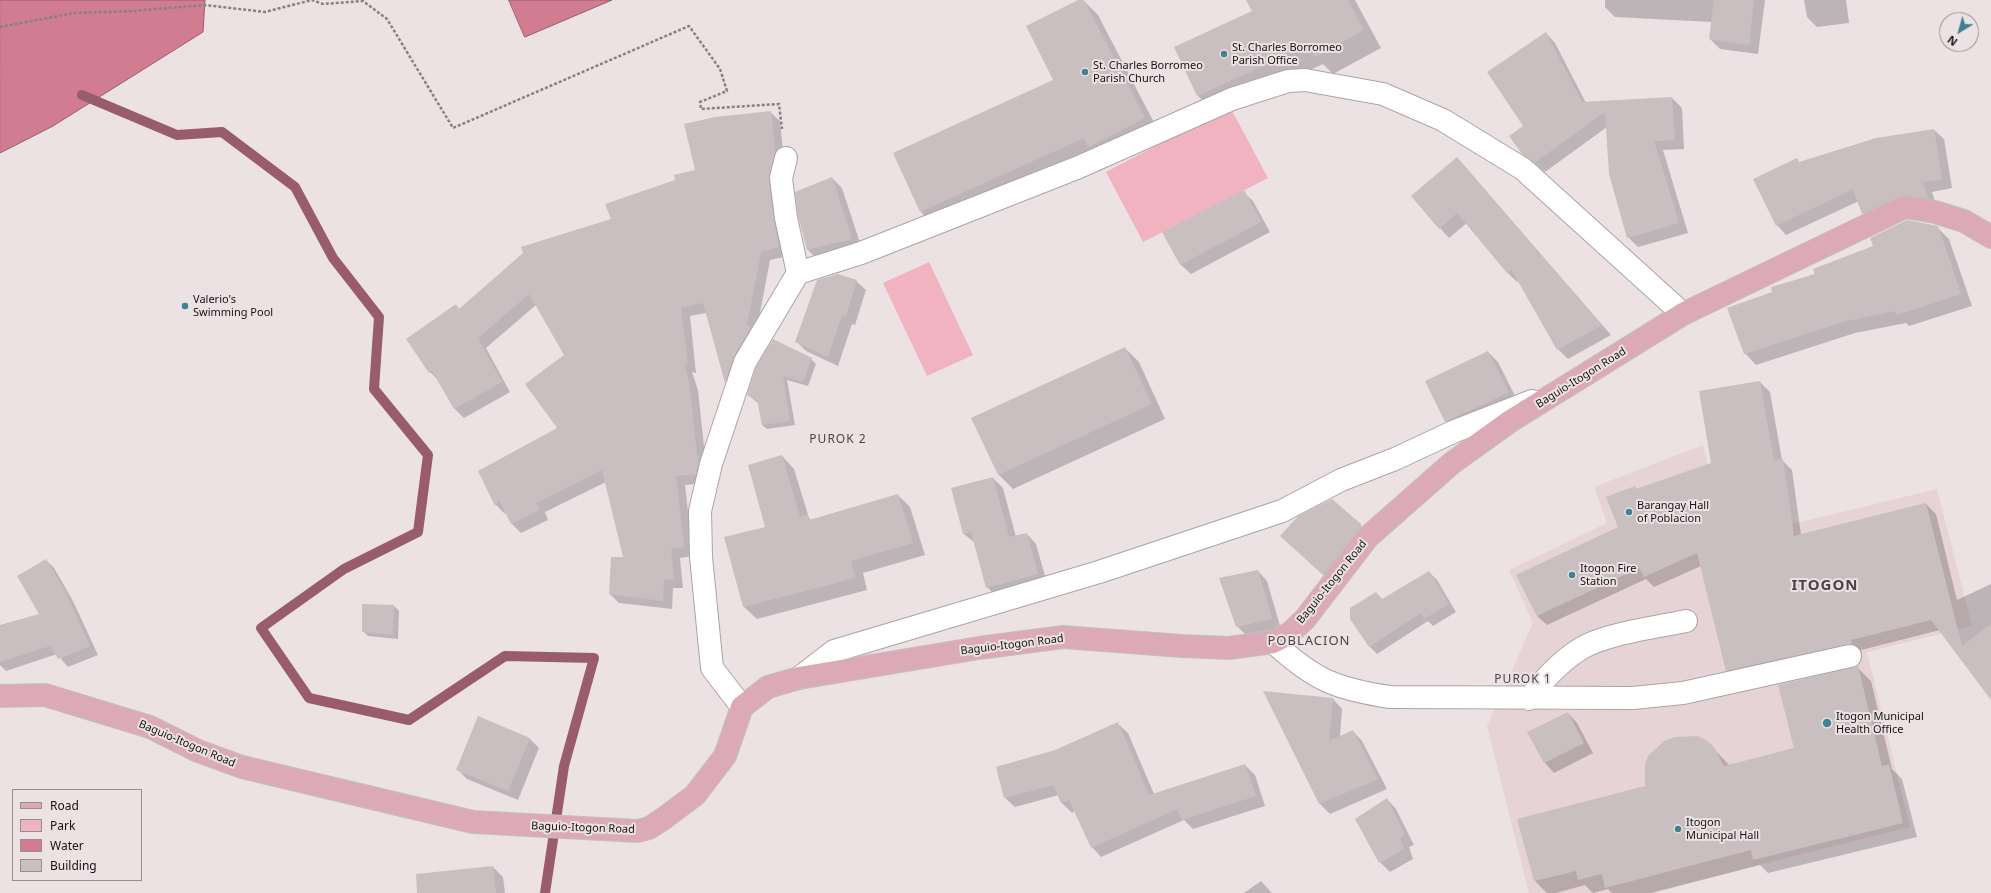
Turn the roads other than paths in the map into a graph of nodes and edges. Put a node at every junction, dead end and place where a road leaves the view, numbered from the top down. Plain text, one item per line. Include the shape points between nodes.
1 (786, 158) road end
2 (1991, 238) edge
3 (798, 273) junction
4 (1683, 314) junction
5 (1561, 390) junction
6 (1686, 621) dead end
7 (1273, 642) junction
8 (1850, 656) dead end
9 (798, 678) junction
10 (0, 696) edge
11 (1529, 699) junction
12 (742, 707) junction

1 - 3 street via 781,178 786,218
2 - 4 main road, Baguio-Itogon Road via 1964,221 1935,212 1905,207
3 - 4 street via 861,253 1079,167 1232,99 1288,81 1304,80 1383,94 1443,120 1477,140 1523,169
3 - 12 street via 745,362 711,464 700,511 701,557 712,668
4 - 5 main road, Baguio-Itogon Road
5 - 7 main road, Baguio-Itogon Road via 1512,420 1452,463 1368,537 1305,619 1290,633
5 - 9 street via 1455,431 1395,459 1341,480 1282,511 1085,576 834,651
6 - 11 street via 1607,638 1583,647 1547,675
7 - 9 main road, Baguio-Itogon Road via 1229,648 1063,637
7 - 11 street via 1303,668 1327,682 1354,692 1390,697
8 - 11 street via 1683,693 1633,698
9 - 12 main road, Baguio-Itogon Road via 768,687
10 - 12 main road, Baguio-Itogon Road via 45,695 150,727 198,751 242,767 473,822 632,831 649,828 695,795 725,756

